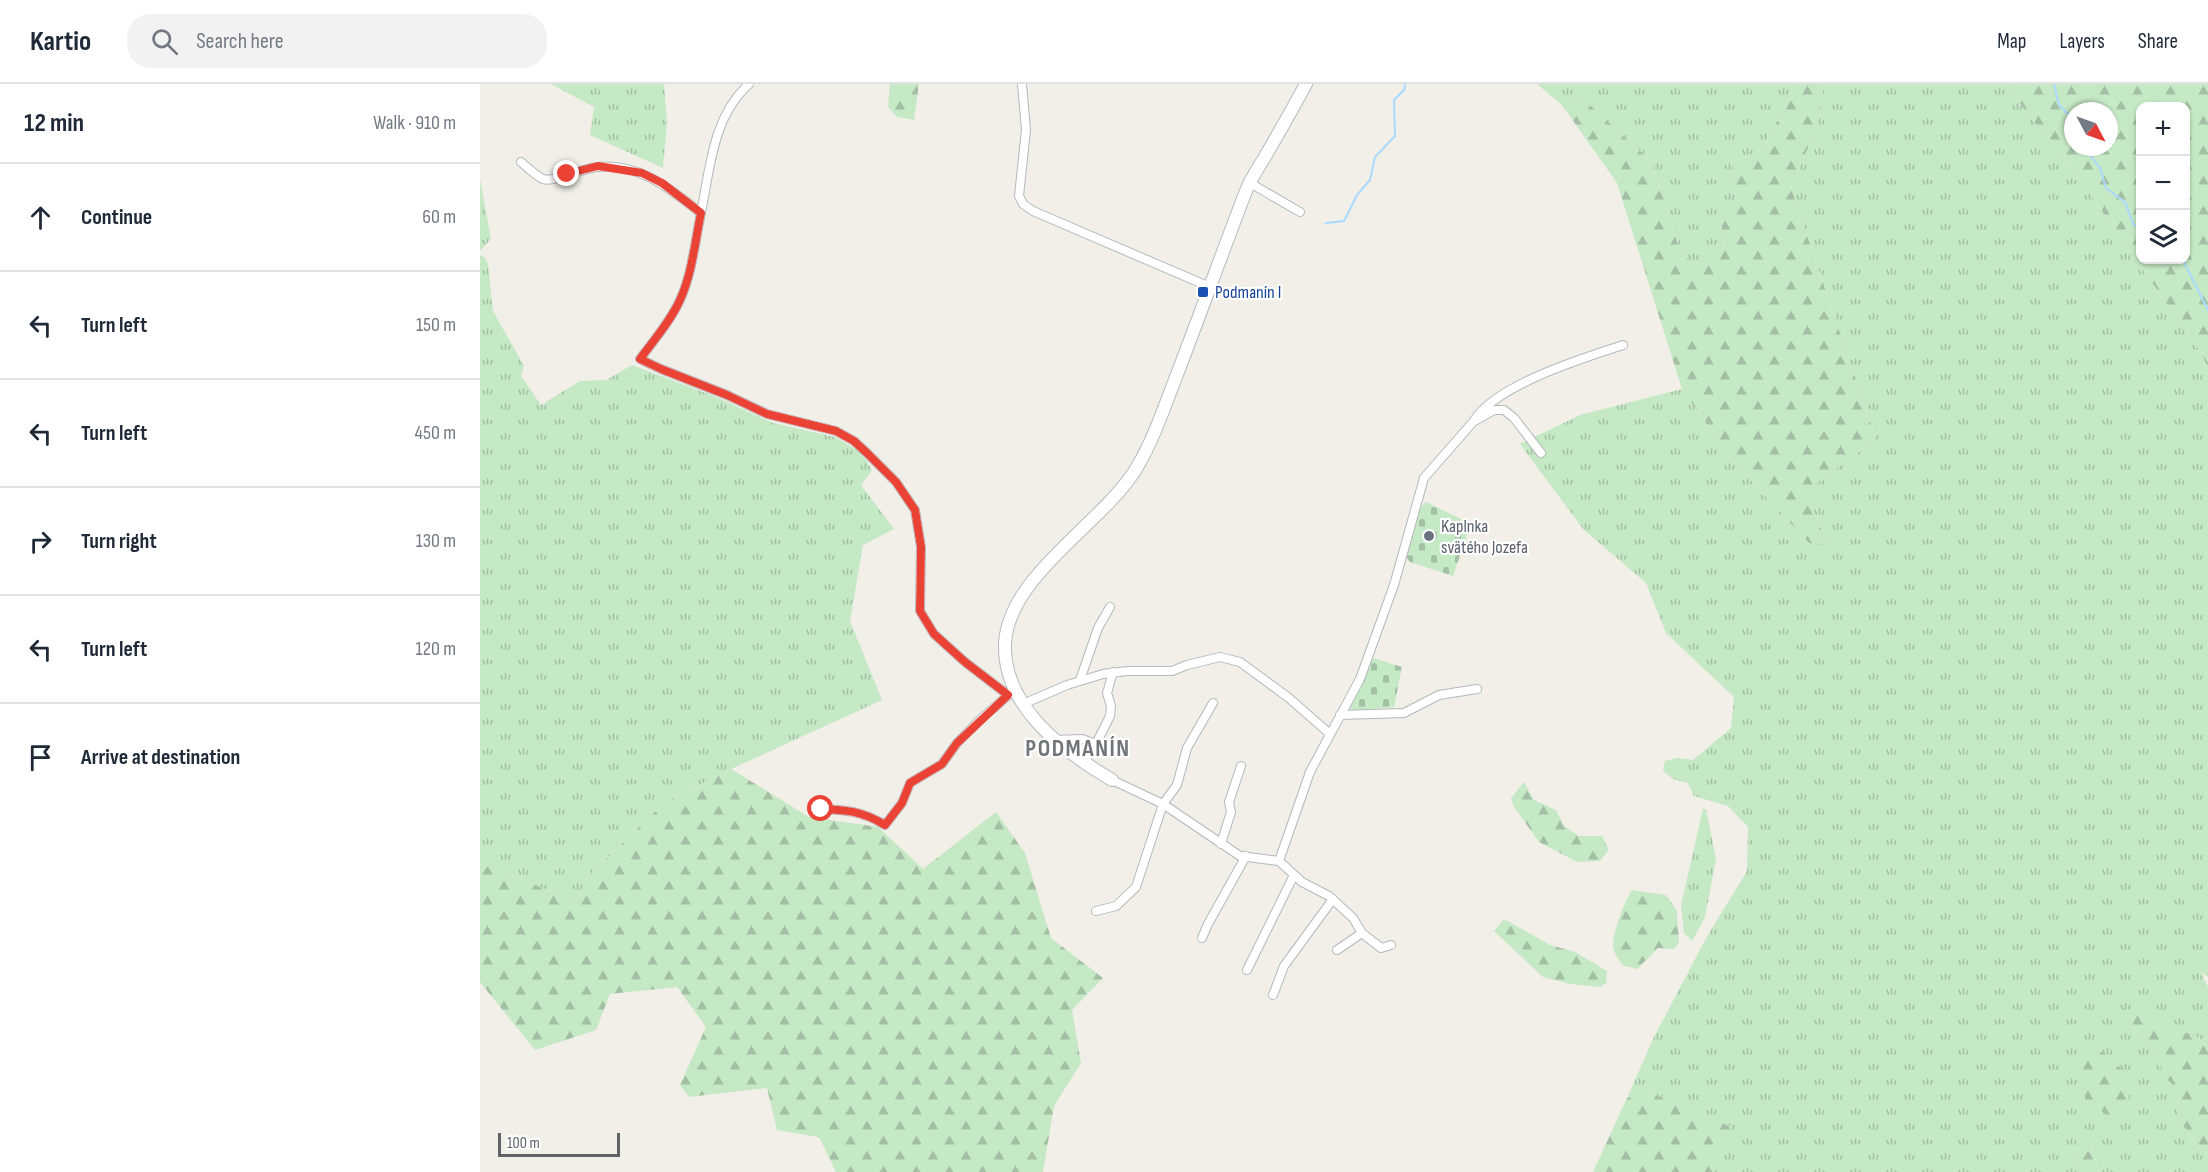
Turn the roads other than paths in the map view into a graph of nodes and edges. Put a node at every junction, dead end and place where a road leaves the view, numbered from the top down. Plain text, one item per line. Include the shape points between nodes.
1 (749, 84) edge
2 (1022, 84) edge
3 (1306, 84) edge
4 (521, 162) dead end
5 (1250, 183) junction
6 (1300, 212) dead end
7 (701, 213) junction
8 (1210, 287) junction
9 (1623, 345) dead end
10 (1473, 422) junction
11 (1541, 453) dead end
12 (1110, 607) dead end
13 (1113, 672) junction
14 (1080, 680) junction
15 (1477, 690) dead end
16 (1011, 693) junction
17 (1213, 703) dead end
18 (1023, 705) junction
19 (1340, 715) junction
20 (1330, 734) junction
21 (1054, 740) junction
22 (1096, 744) junction
23 (1083, 763) junction
24 (1241, 766) dead end
25 (1112, 780) joint
26 (1163, 804) junction
27 (821, 809) dead end
28 (1221, 844) junction
29 (1246, 856) junction
30 (1279, 861) junction
31 (1294, 875) junction
32 (1333, 899) junction
33 (1096, 910) dead end
34 (1362, 933) junction
35 (1202, 938) dead end
36 (1391, 945) dead end
37 (1337, 950) dead end
38 (1247, 970) dead end
39 (1273, 995) dead end

1 - 7 street via 738,94 720,124
2 - 8 street via 1026,130 1019,196 1023,204
3 - 5 street
4 - 7 street via 544,180 598,166 642,173
5 - 6 street
5 - 8 street
7 - 16 street via 680,300 640,359 767,414 836,431 854,441 896,482 915,510 921,547 920,611 934,634 972,668
8 - 16 street via 1136,468 1114,497 1033,580 1010,618 1005,646
9 - 10 street via 1553,370 1510,391 1480,411
10 - 11 street via 1494,410 1504,410
10 - 19 street via 1424,478 1394,585 1360,679
12 - 14 street via 1098,628
13 - 14 street
13 - 20 street via 1172,671 1220,657 1240,662
13 - 22 street via 1107,693 1110,716
14 - 18 street
15 - 19 street via 1439,695 1404,714
16 - 18 street
16 - 27 street via 957,743 942,764 910,783 902,803 885,825 868,815
17 - 26 street via 1187,748 1177,785
18 - 21 street
19 - 20 street
20 - 30 street via 1310,772
21 - 22 street via 1082,739
21 - 23 street
22 - 23 street
23 - 25 street
24 - 28 street
25 - 26 street
26 - 28 street
26 - 33 street via 1136,887 1116,906
28 - 29 street
29 - 30 street
29 - 35 street
30 - 31 street
31 - 32 street
31 - 38 street
32 - 34 street
32 - 39 street via 1284,966
34 - 36 street via 1381,948
34 - 37 street

